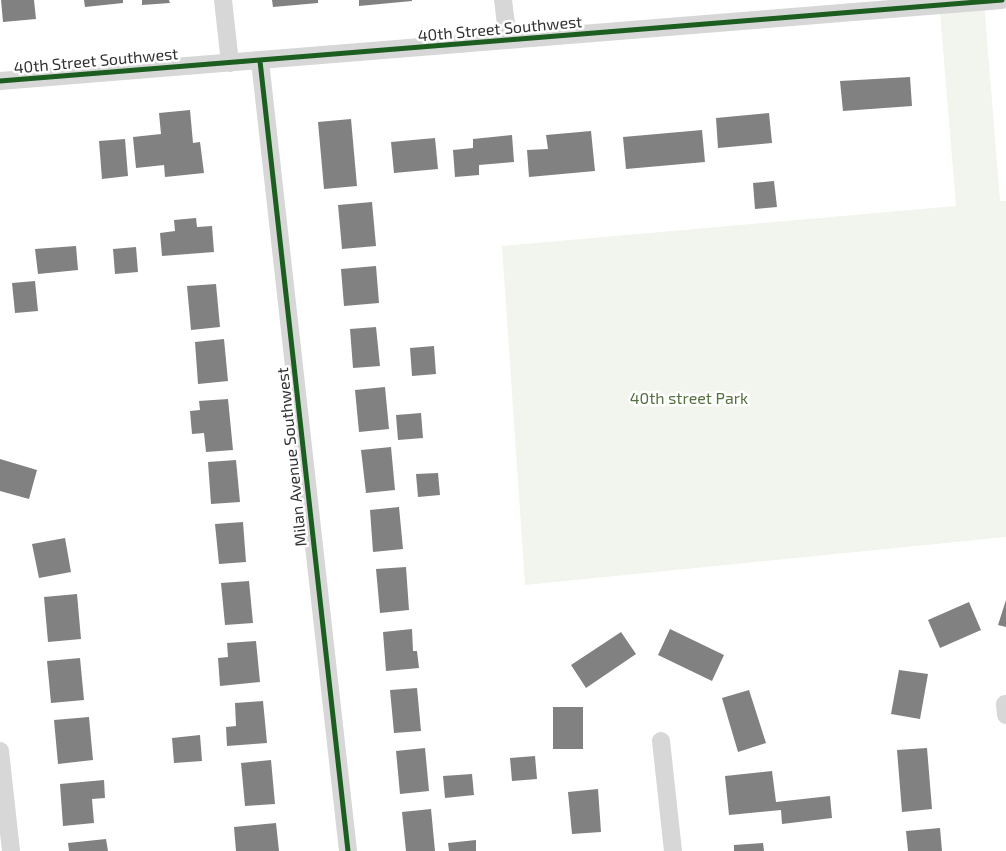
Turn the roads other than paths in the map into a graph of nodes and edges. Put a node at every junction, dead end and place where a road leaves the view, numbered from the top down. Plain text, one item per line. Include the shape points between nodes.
1 (223, 0) edge
2 (503, 0) edge
3 (1002, 0) edge
4 (920, 3) edge
5 (508, 40) junction
6 (260, 61) junction
7 (230, 62) junction
8 (0, 81) edge
9 (661, 741) dead end
10 (0, 751) edge
11 (11, 851) edge
12 (348, 851) edge
13 (673, 851) edge

1 - 7 street
2 - 5 street
3 - 4 street, 40th Street Southwest
4 - 5 street, 40th Street Southwest
5 - 6 street, 40th Street Southwest
6 - 7 street, 40th Street Southwest
6 - 12 street, Milan Avenue Southwest
7 - 8 street, 40th Street Southwest
9 - 13 street
10 - 11 street

